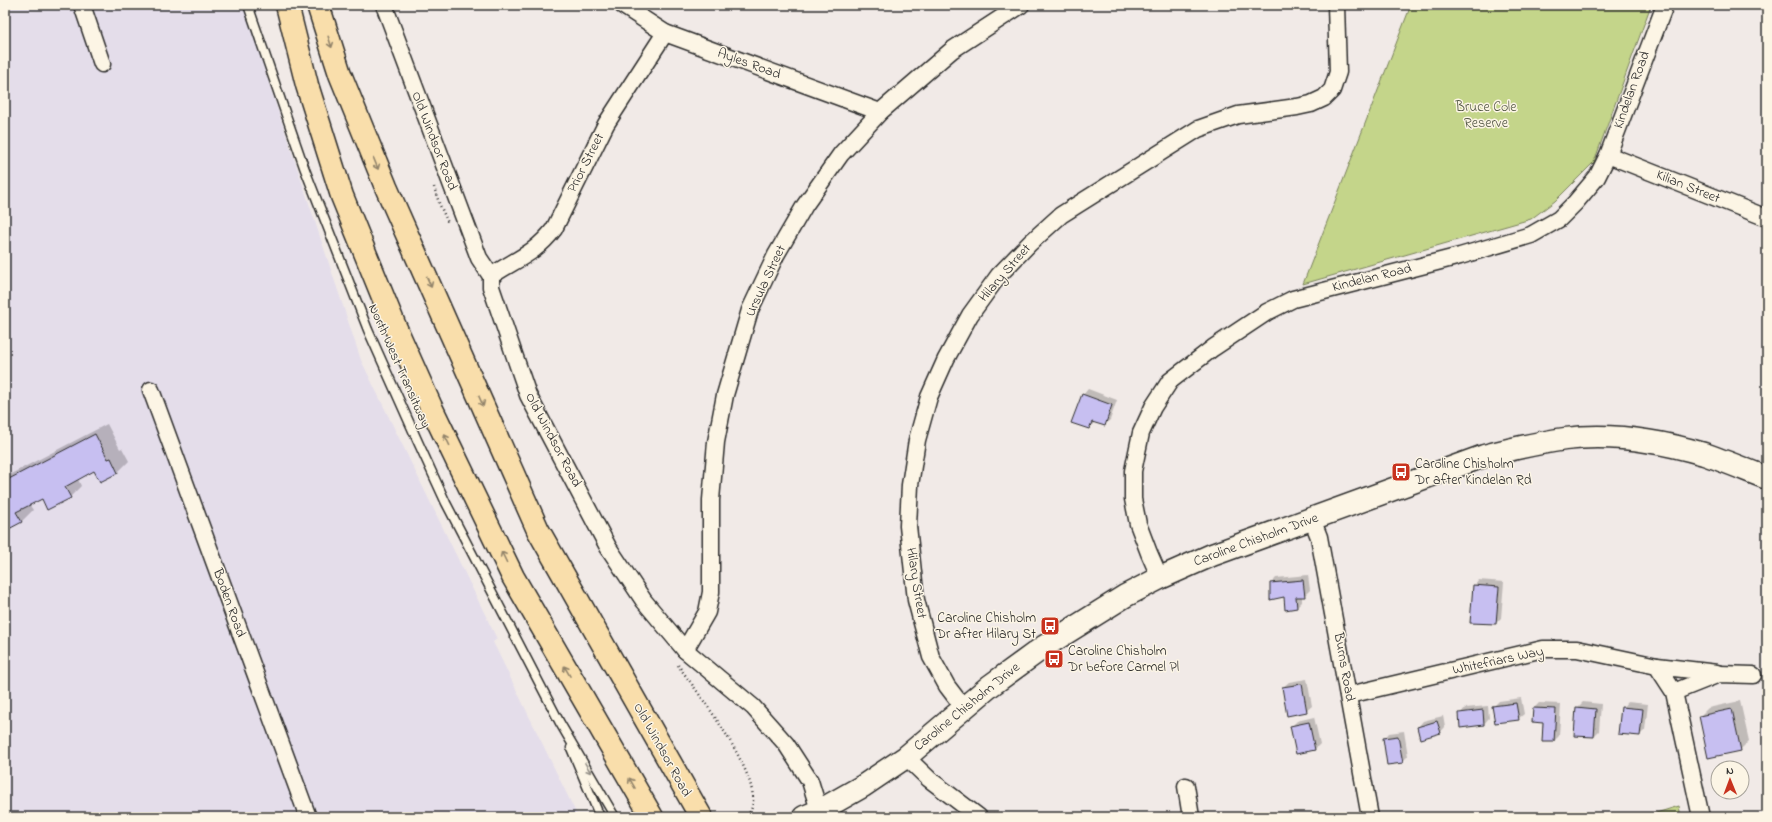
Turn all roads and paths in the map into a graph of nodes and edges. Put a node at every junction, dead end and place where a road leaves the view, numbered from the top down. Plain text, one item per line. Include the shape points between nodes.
1 (82, 5) edge
2 (248, 5) edge
3 (287, 5) edge
4 (318, 5) edge
5 (384, 5) edge
6 (622, 5) edge
7 (1021, 5) edge
8 (1336, 5) edge
9 (1665, 5) edge
10 (665, 32) junction
11 (102, 64) dead end
12 (880, 112) junction
13 (1608, 155) junction
14 (1767, 218) edge
15 (491, 276) junction
16 (151, 390) dead end
17 (1767, 478) edge
18 (1312, 519) junction
19 (1160, 578) junction
20 (685, 650) junction
21 (1657, 666) junction
22 (1719, 674) junction
23 (1754, 674) dead end
24 (1674, 692) junction
25 (1349, 695) junction
26 (963, 707) junction
27 (560, 723) junction
28 (906, 757) junction
29 (1186, 786) dead end
30 (815, 815) edge
31 (308, 817) edge
32 (600, 817) edge
33 (615, 817) edge
34 (652, 817) edge
35 (701, 817) edge
36 (979, 817) edge
37 (1191, 817) edge
38 (1370, 817) edge
39 (1701, 817) edge

1 - 11 street
2 - 27 lane, North West Transitway via 304,167 368,330 446,503
34 -> 3 highway via 513,577 431,407 342,196 307,85
4 -> 35 highway, Old Windsor Road via 340,74 386,187 538,530
5 - 15 street, Old Windsor Road via 479,258
6 - 10 street, Ayles Road
7 - 12 street, Ursula Street via 952,50
8 - 26 street, Hilary Street via 1338,72 1332,90 1324,98 1297,107 1238,115 1198,129 1062,215 999,275 970,315 946,359 929,397 918,440 910,485 908,526 916,600 931,657
9 - 13 street, Kindelan Road
10 - 12 street, Ayles Road
10 - 15 street, Prior Street via 606,124 554,228 544,242 525,257
12 - 20 street, Ursula Street via 841,154 805,205 776,255 750,310 725,395 716,442 711,500 711,592 707,612
13 - 14 street, Kilian Street
13 - 19 street, Kindelan Road via 1597,177 1575,203 1559,219 1531,235 1460,256 1293,298 1213,348 1170,381 1153,407 1141,434 1133,471 1133,499 1138,524
15 - 20 street, Old Windsor Road via 492,292 528,395 608,547 644,601
16 - 31 street, Boden Road
17 - 18 main road, Caroline Chisholm Drive via 1705,455 1657,443 1608,438 1566,439 1484,456
18 - 19 main road, Caroline Chisholm Drive via 1212,555
18 - 25 street, Burns Road via 1320,537
19 - 26 main road, Caroline Chisholm Drive via 1107,606 1057,638
20 - 30 street, Old Windsor Road via 752,707 786,744 810,782
21 - 22 street, Whitefriars Way
21 - 24 street
21 - 25 street, Whitefriars Way via 1577,649 1543,649
22 - 23 street
22 - 24 street
24 - 39 street
25 - 38 street, Burns Road
26 - 28 main road, Caroline Chisholm Drive
27 - 32 lane, North West Transitway
27 -> 33 lane, North West Transitway
28 - 30 main road, Caroline Chisholm Drive
28 - 36 street via 929,779
29 - 37 street

